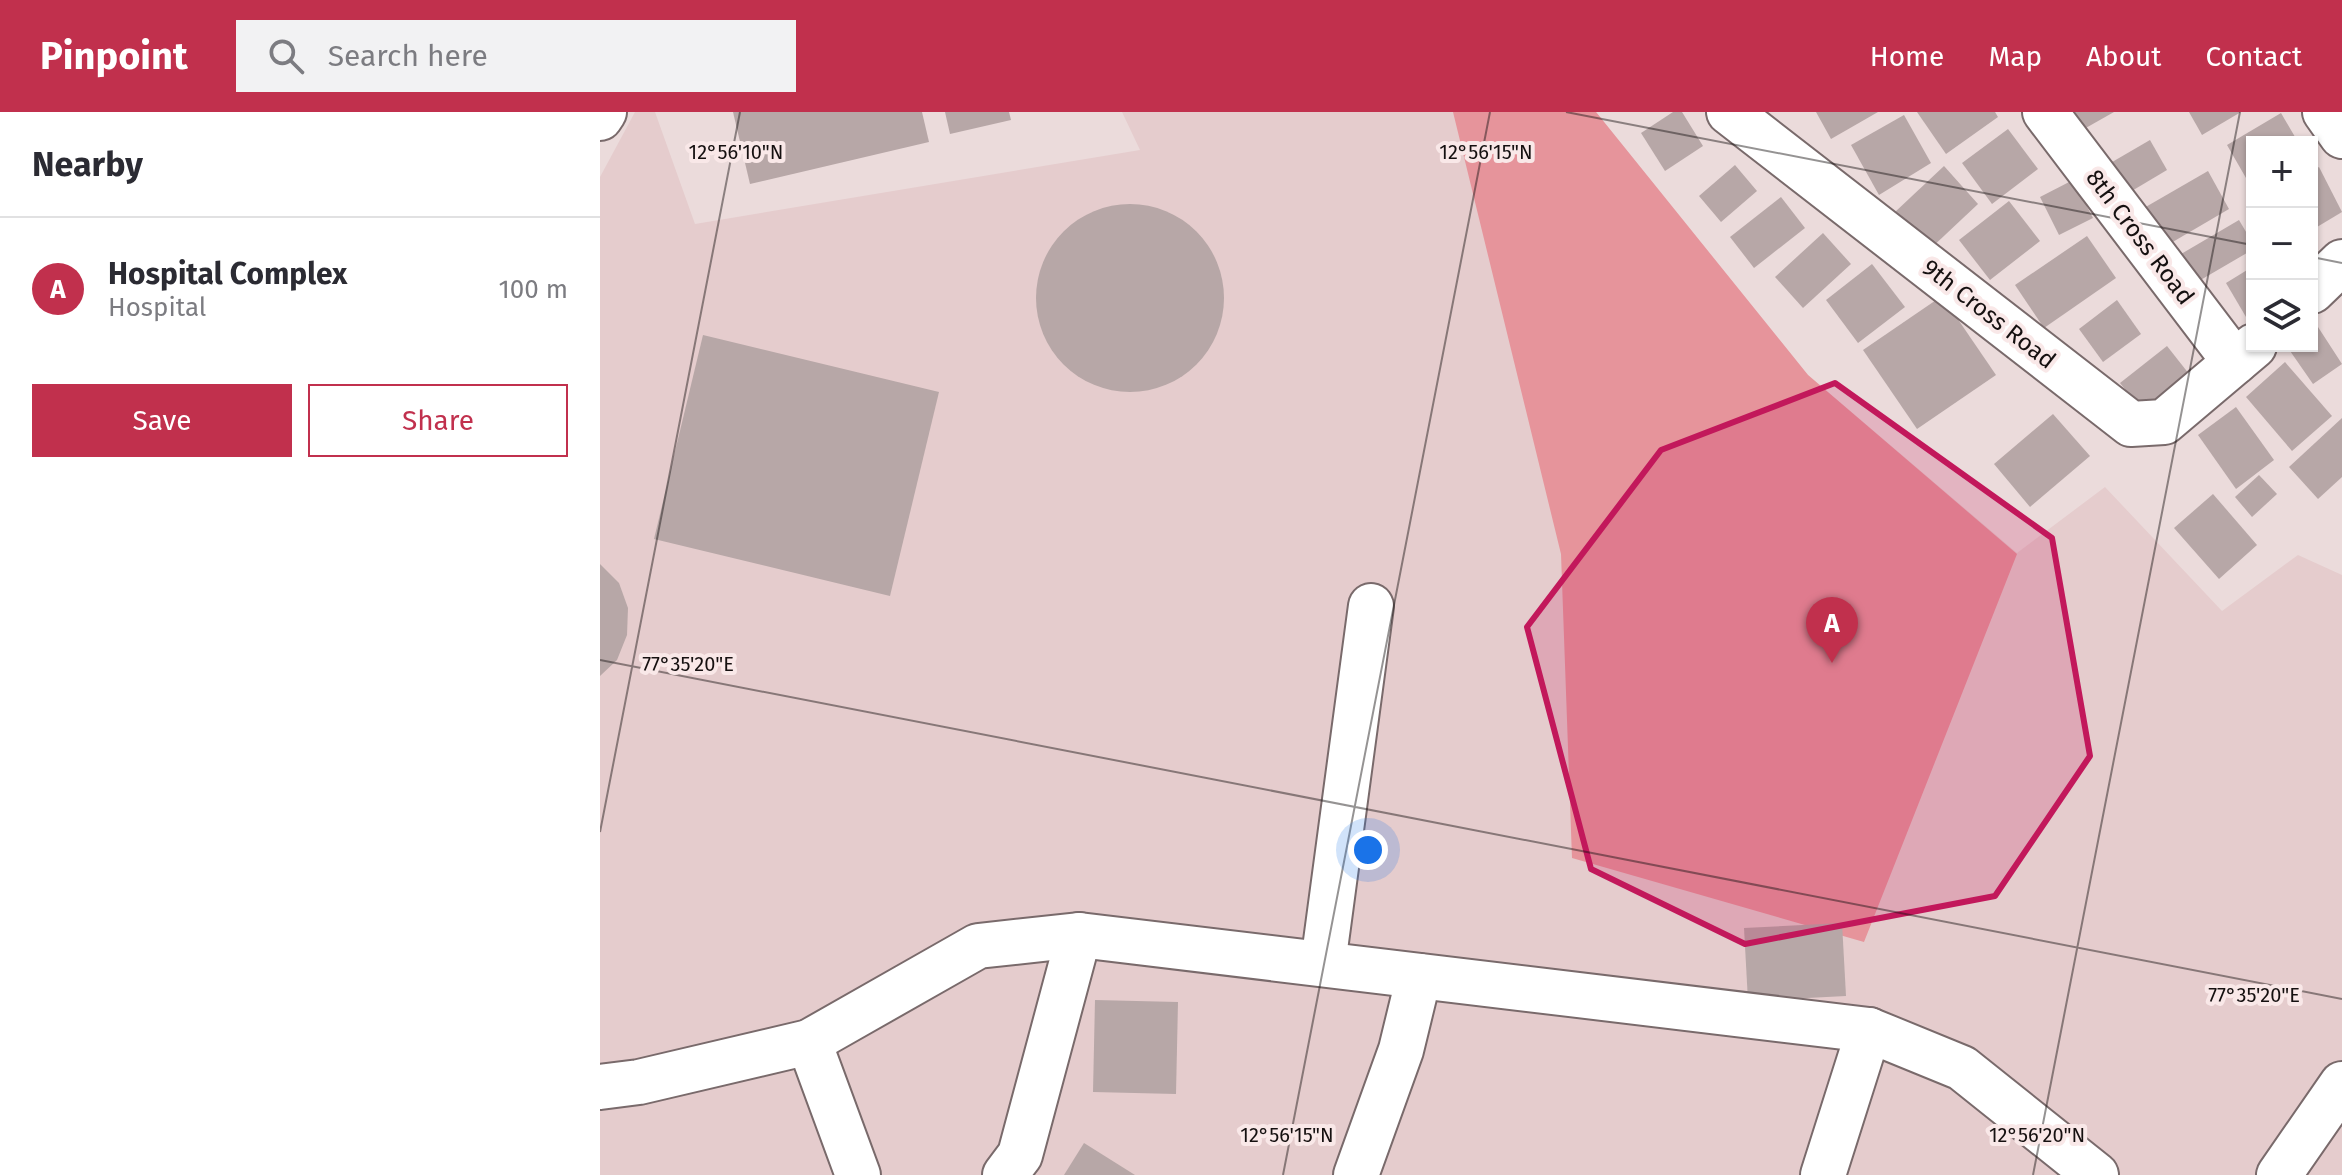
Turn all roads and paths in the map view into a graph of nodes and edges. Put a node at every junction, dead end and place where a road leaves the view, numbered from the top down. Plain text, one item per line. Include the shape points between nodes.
1 (604, 112) edge
2 (2045, 112) edge
3 (2325, 112) edge
4 (1731, 113) edge
5 (600, 118) edge
6 (2342, 136) edge
7 (2342, 262) edge
8 (2318, 285) edge
9 (2244, 354) edge
10 (1371, 606) dead end
11 (1079, 935) junction
12 (1323, 964) junction
13 (1419, 976) junction
14 (1869, 1030) junction
15 (809, 1042) junction
16 (2342, 1084) edge
17 (600, 1087) edge
18 (858, 1175) edge
19 (1005, 1175) edge
20 (1356, 1175) edge
21 (1823, 1175) edge
22 (2096, 1175) edge
23 (2279, 1175) edge

1 - 5 street
2 - 9 street, 8th Cross Road
3 - 6 street
4 - 9 street, 9th Cross Road via 2131,424 2164,422
7 - 8 street
10 - 12 street
11 - 12 street
11 - 15 street via 978,946
11 - 19 street via 1020,1155
12 - 13 street
13 - 14 street
13 - 20 street via 1401,1050
14 - 21 street
14 - 22 street via 1962,1068
15 - 17 street
15 - 18 street
16 - 23 street

